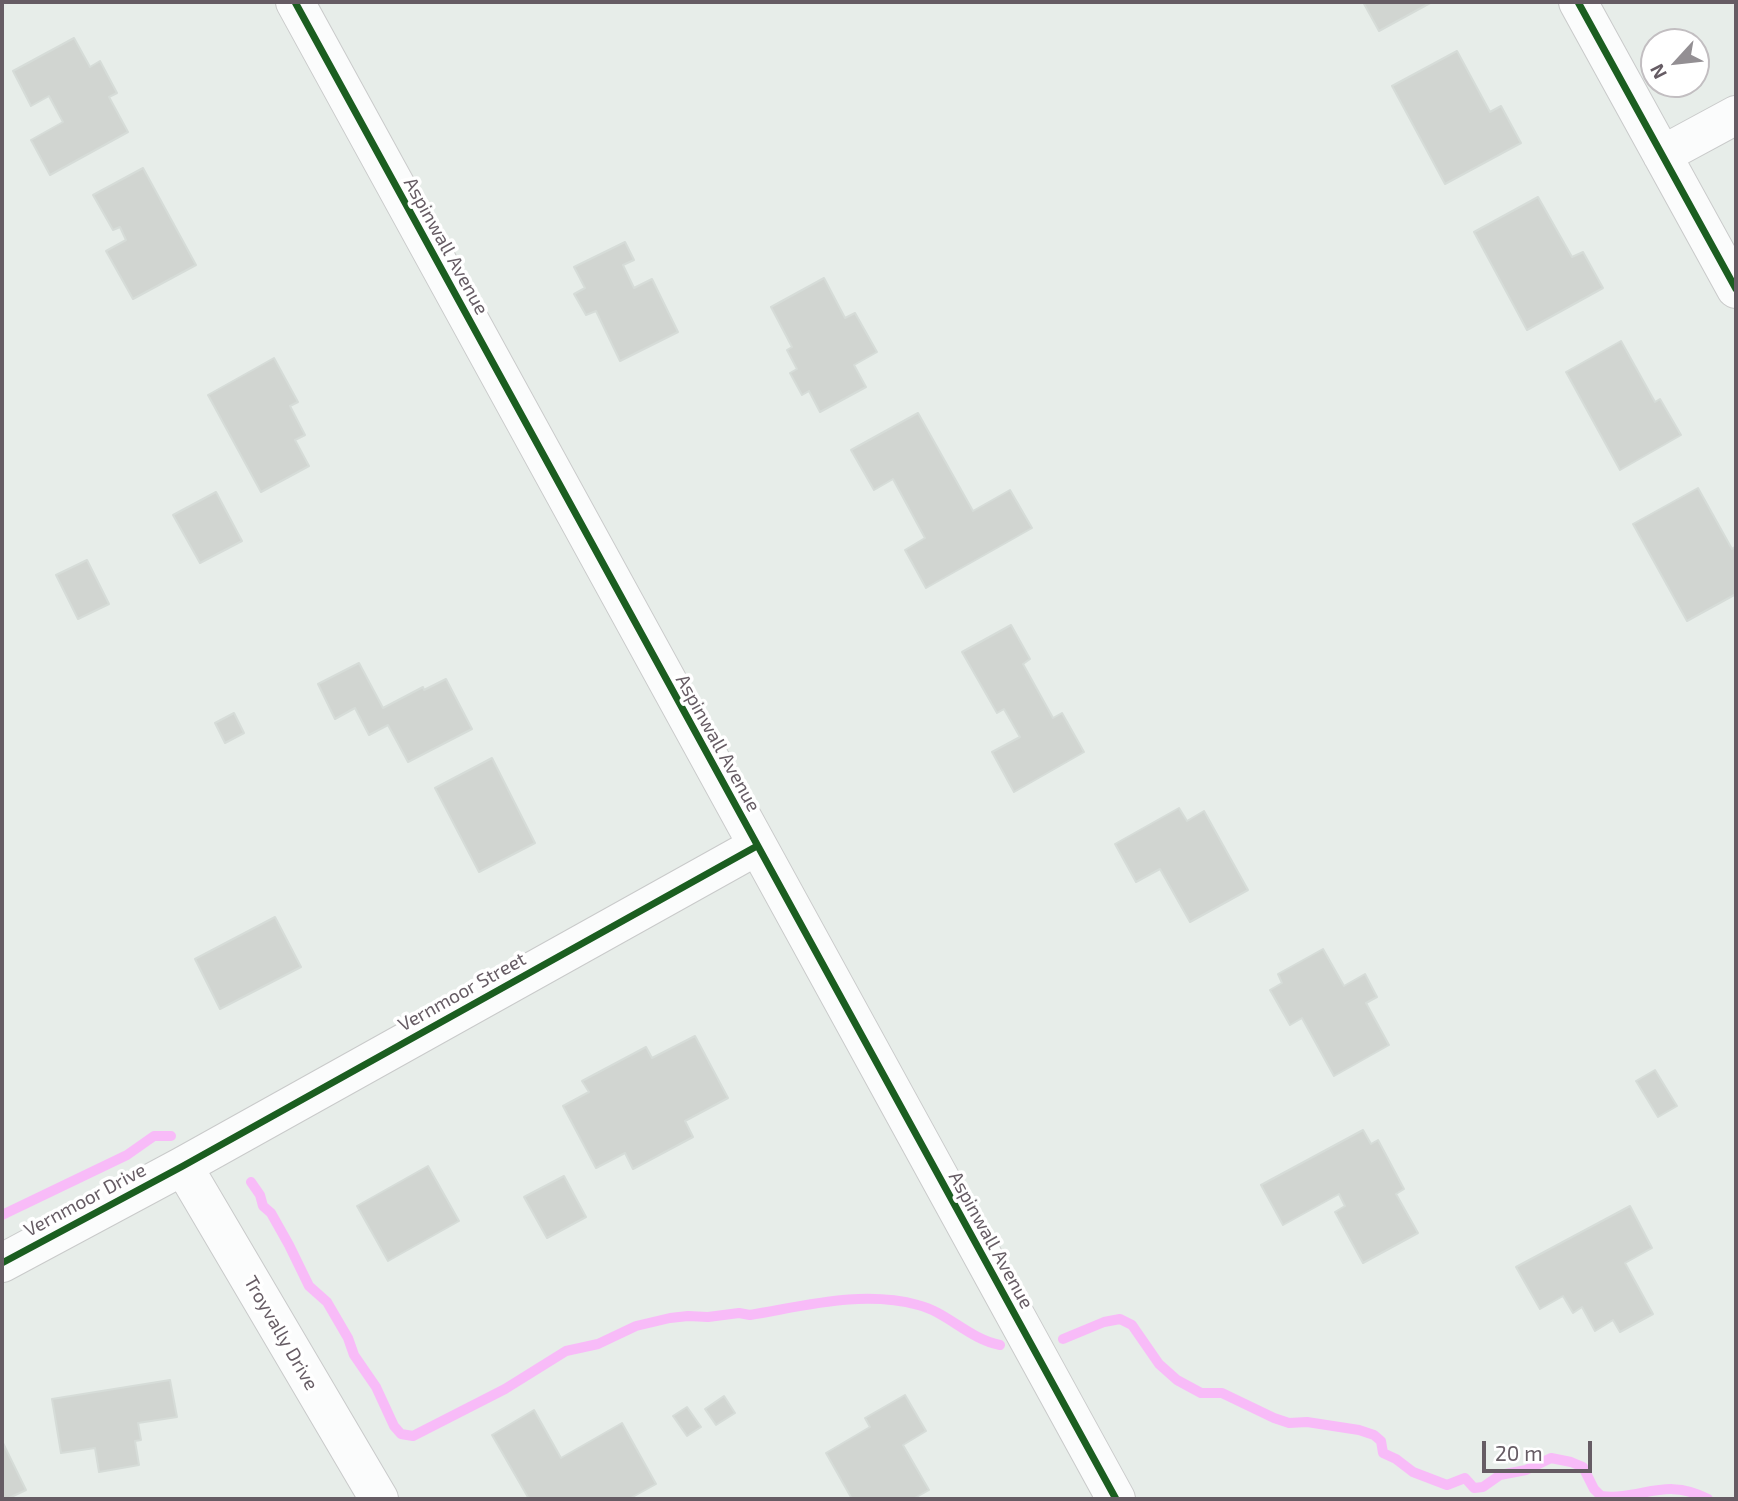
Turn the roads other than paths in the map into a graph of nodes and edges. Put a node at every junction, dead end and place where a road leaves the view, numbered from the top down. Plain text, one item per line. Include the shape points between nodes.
1 (295, 2) edge
2 (1578, 2) edge
3 (1736, 115) edge
4 (1662, 155) junction
5 (1736, 289) edge
6 (757, 846) junction
7 (183, 1166) junction
8 (2, 1263) edge
9 (379, 1499) edge
10 (1116, 1499) edge

1 - 6 street, Aspinwall Avenue
2 - 4 street
3 - 4 street
4 - 5 street
6 - 7 street, Vernmoor Street
6 - 10 street, Aspinwall Avenue
7 - 8 street, Vernmoor Drive
7 - 9 street, Troyvally Drive

